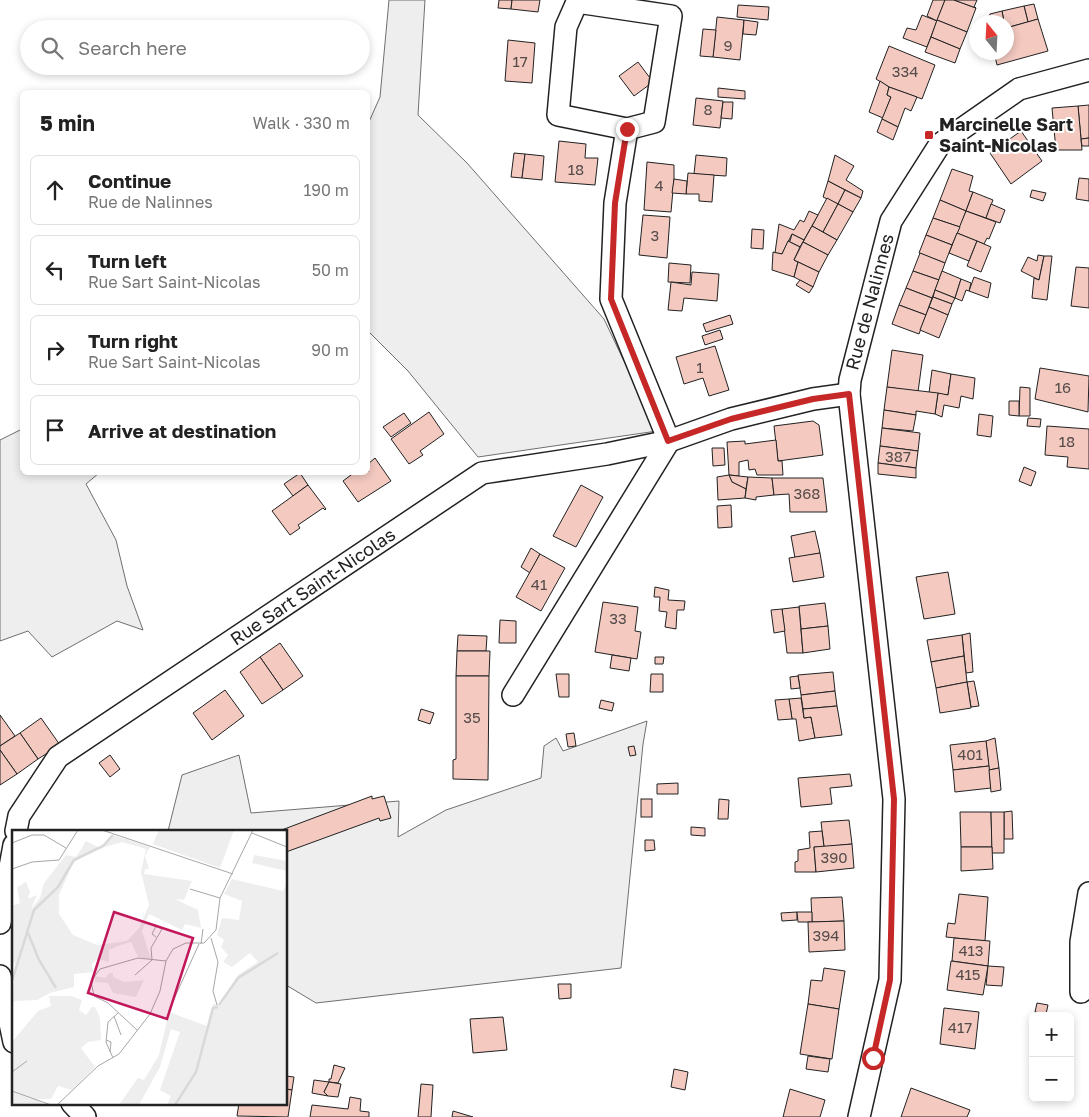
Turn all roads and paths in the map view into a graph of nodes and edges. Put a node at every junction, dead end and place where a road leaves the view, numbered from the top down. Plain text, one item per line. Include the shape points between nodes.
1 (1089, 70) edge
2 (627, 129) junction
3 (849, 394) junction
4 (668, 441) junction
5 (513, 695) dead end
6 (16, 830) edge
7 (12, 856) edge
8 (1089, 893) edge
9 (0, 923) edge
10 (0, 976) edge
11 (1081, 992) dead end
12 (12, 1033) edge
13 (860, 1117) edge

1 - 3 street, Rue de Nalinnes via 1019,89 940,144 891,221
2 - 2 street via 654,122 671,16 576,2 566,27 558,115
2 - 4 street via 615,203 611,299
3 - 4 street, Rue Sart Saint-Nicolas via 813,399 731,419
3 - 13 street, Rue de Nalinnes via 894,799 890,980
4 - 5 street
4 - 6 street, Rue Sart Saint-Nicolas via 482,474 58,757 19,816
7 - 9 street
8 - 11 street via 1081,942
10 - 12 street

